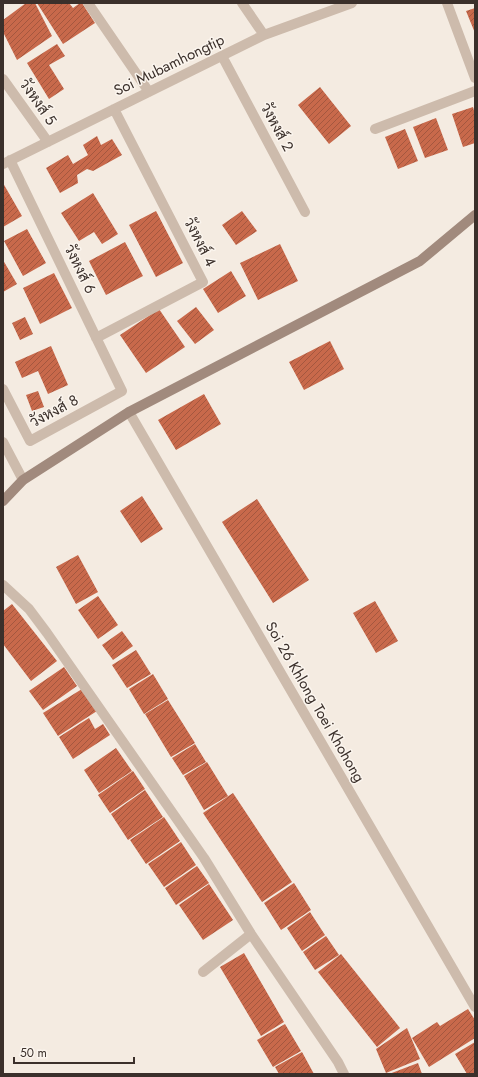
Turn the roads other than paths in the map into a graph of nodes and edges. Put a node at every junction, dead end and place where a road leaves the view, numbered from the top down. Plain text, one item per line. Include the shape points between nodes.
1 (88, 3) edge
2 (242, 3) edge
3 (352, 3) edge
4 (447, 3) edge
5 (264, 35) junction
6 (222, 56) junction
7 (475, 78) edge
8 (3, 79) edge
9 (475, 91) edge
10 (149, 92) junction
11 (114, 109) junction
12 (375, 129) dead end
13 (48, 142) junction
14 (7, 162) edge
15 (306, 212) dead end
16 (475, 215) edge
17 (96, 338) junction
18 (3, 390) edge
19 (122, 391) joint
20 (129, 412) junction
21 (3, 442) edge
22 (23, 480) junction
23 (3, 501) edge
24 (3, 584) edge
25 (250, 934) junction
26 (203, 972) dead end
27 (475, 1007) edge
28 (344, 1074) edge

1 - 10 street
2 - 5 street
3 - 5 street, Soi Mubamhongtip
4 - 7 street
5 - 6 street, Soi Mubamhongtip
6 - 10 street, Soi Mubamhongtip
6 - 15 street, วังหงส์ 2
8 - 13 street, วังหงส์ 5
9 - 12 street
10 - 11 street, Soi Mubamhongtip
11 - 13 street, Soi Mubamhongtip
11 - 17 street, วังหงส์ 4 via 203,282
13 - 14 street, Soi Mubamhongtip
14 - 17 street, วังหงส์ 6
16 - 20 street via 420,261
17 - 19 street, วังหงส์ 6
18 - 19 street, วังหงส์ 8 via 30,441
20 - 22 street
20 - 27 street, Soi 26 Khlong Toei Khohong
21 - 22 street
22 - 23 street
24 - 25 street via 30,609 47,633 204,858
25 - 26 street
25 - 28 street

